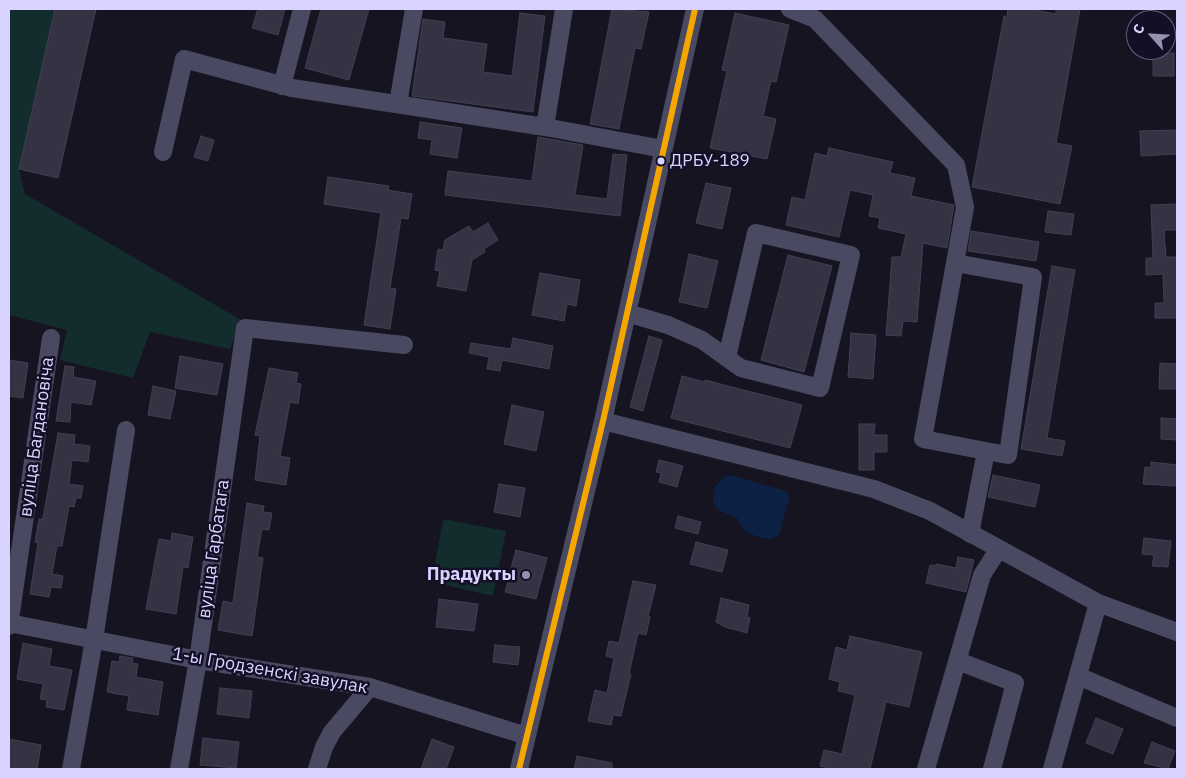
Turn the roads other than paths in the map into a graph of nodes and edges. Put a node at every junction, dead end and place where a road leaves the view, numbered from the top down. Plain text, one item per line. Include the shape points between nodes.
1 (302, 9) edge
2 (414, 9) edge
3 (564, 9) edge
4 (695, 9) edge
5 (790, 9) edge
6 (282, 86) junction
7 (398, 104) junction
8 (545, 126) junction
9 (663, 149) junction
10 (163, 152) dead end
11 (955, 263) junction
12 (627, 313) junction
13 (51, 338) dead end
14 (404, 345) dead end
15 (727, 357) junction
16 (603, 421) junction
17 (126, 430) dead end
18 (986, 451) junction
19 (970, 534) junction
20 (998, 550) junction
21 (1098, 603) junction
22 (9, 624) edge
23 (1177, 632) edge
24 (94, 640) junction
25 (198, 660) junction
26 (958, 661) junction
27 (1078, 676) junction
28 (370, 687) junction
29 (1177, 718) edge
30 (527, 736) junction
31 (71, 769) edge
32 (179, 769) edge
33 (317, 769) edge
34 (519, 769) edge
35 (926, 769) edge
36 (992, 769) edge
37 (1052, 769) edge

1 - 6 street
2 - 7 street
3 - 8 street
4 - 9 street
5 - 11 street via 815,19 956,165 966,207
6 - 7 street
6 - 10 street via 184,59
7 - 8 street
8 - 9 street
9 - 12 street
11 - 18 street via 923,439
11 - 18 street via 1033,277 1008,455
12 - 15 street via 668,325 702,340
12 - 16 street
13 - 22 street, вуліца Багдановіча
14 - 25 street, вуліца Гарбатага via 246,328
15 - 15 street via 742,368 820,388 851,255 756,233
16 - 19 street via 874,489 930,511
16 - 30 street
17 - 24 street
18 - 19 street
19 - 20 street
20 - 21 street
20 - 26 street via 982,575
21 - 23 street
21 - 27 street
22 - 24 street, 1-ы Гродзенскі завулак
24 - 25 street, 1-ы Гродзенскі завулак
24 - 31 street
25 - 28 street, 1-ы Гродзенскі завулак
25 - 32 street, вуліца Гарбатага
26 - 35 street
26 - 36 street via 1015,683
27 - 29 street
27 - 37 street
28 - 30 street, 1-ы Гродзенскі завулак
28 - 33 street via 332,732
30 - 34 street

